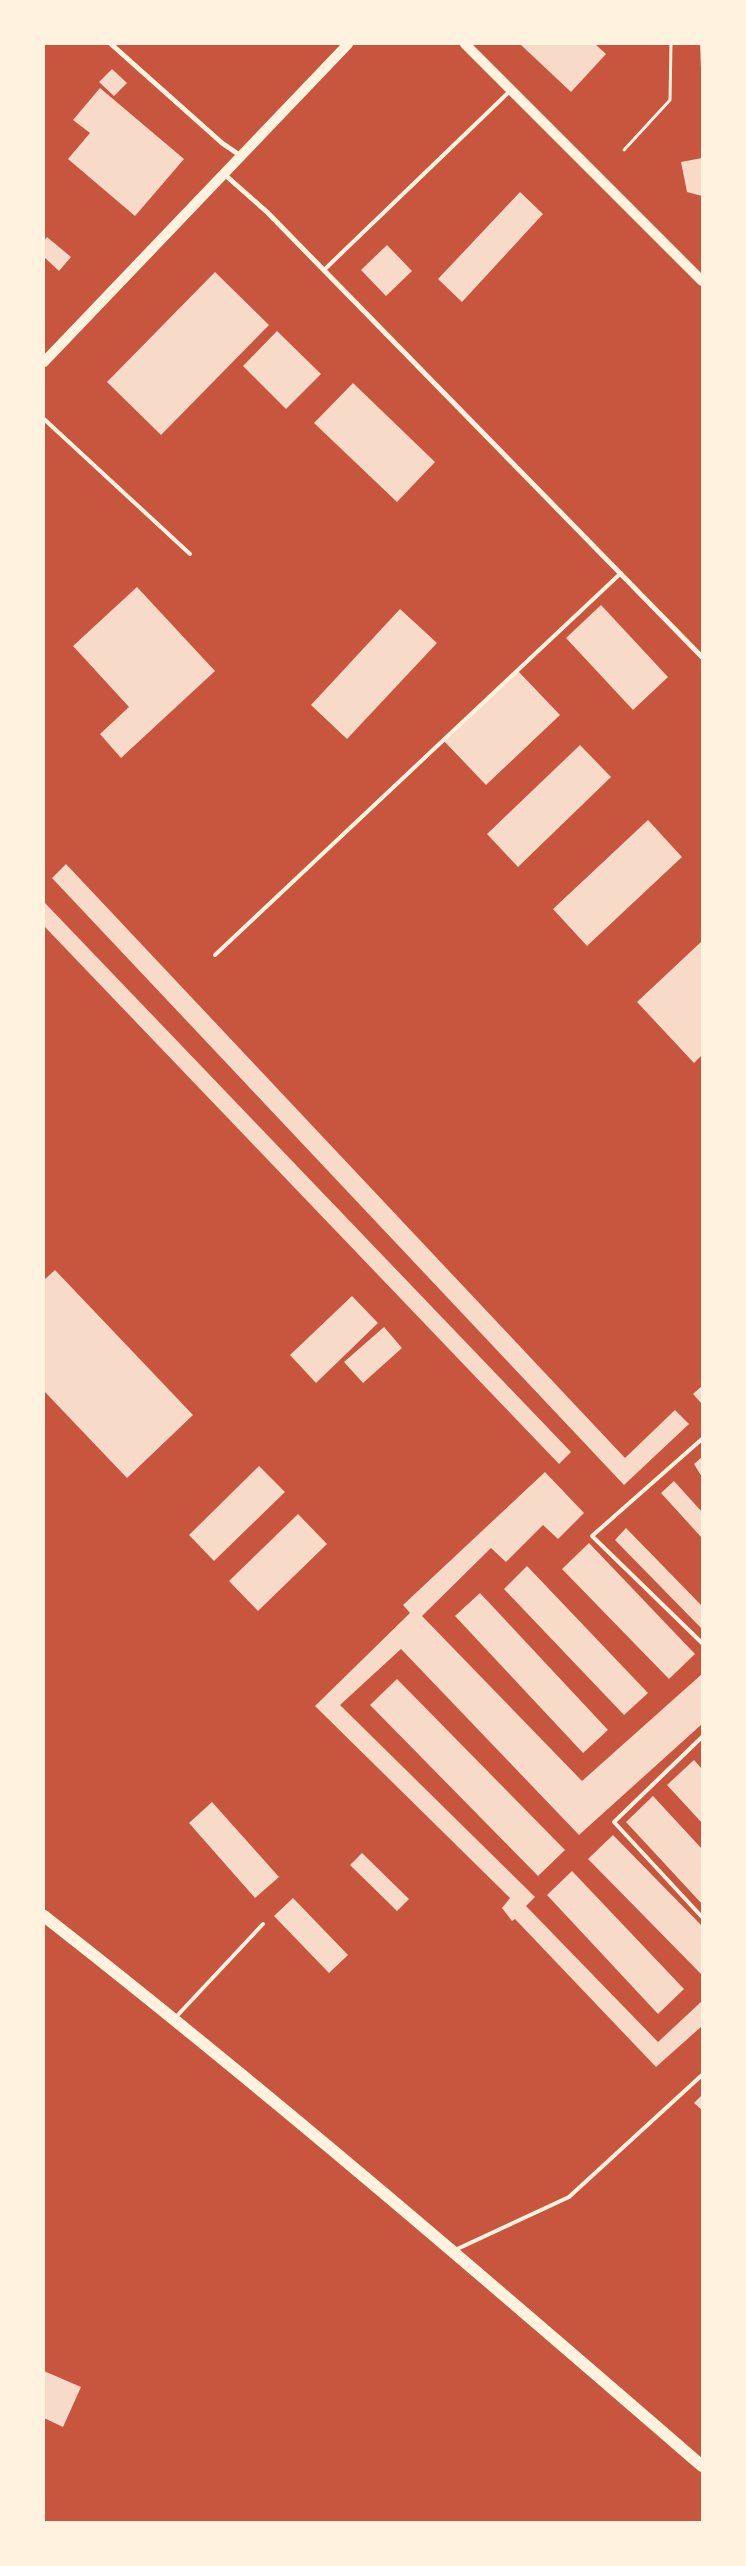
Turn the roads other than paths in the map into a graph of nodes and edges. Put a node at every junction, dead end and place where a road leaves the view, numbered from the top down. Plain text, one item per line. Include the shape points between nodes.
1 (110, 44) edge
2 (348, 44) edge
3 (465, 44) edge
4 (510, 90) junction
5 (241, 156) junction
6 (224, 174) junction
7 (324, 270) junction
8 (702, 281) edge
9 (44, 362) edge
10 (44, 419) edge
11 (190, 554) dead end
12 (622, 573) junction
13 (702, 657) edge
14 (215, 956) dead end
15 (702, 1439) edge
16 (702, 1643) edge
17 (702, 1737) edge
18 (44, 1916) edge
19 (702, 1917) edge
20 (263, 1924) dead end
21 (175, 2018) junction
22 (702, 2075) edge
23 (453, 2251) junction
24 (702, 2466) edge

1 - 5 street
2 - 5 main road
3 - 4 main road
4 - 7 lane
4 - 8 main road
5 - 6 main road
6 - 7 street
6 - 9 main road
7 - 12 street
10 - 11 lane
12 - 13 street
12 - 14 lane
15 - 16 lane via 592,1536
17 - 19 lane via 614,1822
18 - 21 main road
20 - 21 lane
21 - 23 main road
22 - 23 lane via 569,2197
23 - 24 main road

